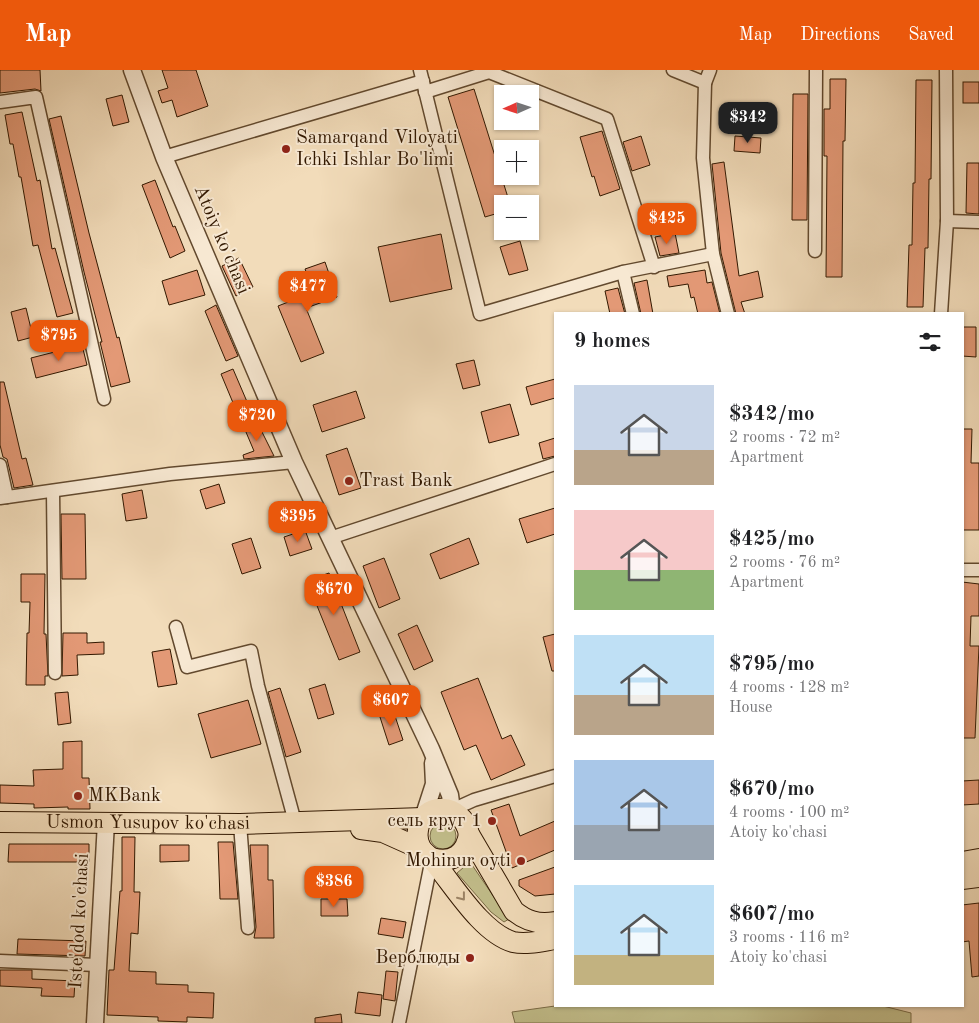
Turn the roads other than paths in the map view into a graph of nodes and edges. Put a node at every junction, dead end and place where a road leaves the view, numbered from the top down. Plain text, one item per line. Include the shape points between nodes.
1 (132, 70) edge
2 (673, 70) edge
3 (710, 70) edge
4 (816, 70) edge
5 (946, 70) edge
6 (423, 81) edge
7 (705, 83) junction
8 (0, 102) edge
9 (164, 157) junction
10 (947, 221) junction
11 (979, 222) edge
12 (815, 251) dead end
13 (713, 254) junction
14 (654, 267) junction
15 (623, 272) junction
16 (633, 312) edge
17 (728, 312) edge
18 (941, 312) edge
19 (104, 399) dead end
20 (294, 462) junction
21 (554, 464) edge
22 (0, 465) edge
23 (53, 491) junction
24 (4, 497) edge
25 (330, 538) junction
26 (964, 570) edge
27 (979, 570) edge
28 (176, 628) dead end
29 (55, 672) dead end
30 (431, 749) junction
31 (554, 776) edge
32 (452, 810) junction
33 (423, 818) junction
34 (0, 822) edge
35 (106, 822) junction
36 (295, 822) junction
37 (240, 824) junction
38 (469, 834) junction
39 (427, 854) junction
40 (979, 859) edge
41 (964, 862) edge
42 (979, 877) edge
43 (964, 879) edge
44 (248, 928) dead end
45 (553, 928) edge
46 (0, 961) edge
47 (97, 965) junction
48 (94, 1023) edge
49 (399, 1023) edge

1 - 9 street, Atoiy ko'chasi
2 - 7 street
3 - 7 street
4 - 12 street
5 - 10 street
6 - 9 street
6 - 14 street via 489,72 607,120
6 - 15 street via 480,314
7 - 13 street via 703,158
8 - 19 street via 36,97
9 - 20 street, Atoiy ko'chasi
10 - 11 street
10 - 18 street
13 - 14 street
13 - 17 street
14 - 15 street
15 - 16 street
20 - 23 street via 170,474
20 - 25 street, Atoiy ko'chasi
21 - 25 street
22 - 24 street
23 - 24 street
23 - 29 street
25 - 30 street, Atoiy ko'chasi
26 - 27 street
28 - 36 street via 187,667 251,651
30 - 32 street, Atoiy ko'chasi via 450,795
30 - 33 street, Atoiy ko'chasi via 434,784
31 - 32 street via 474,800
32 - 33 main road via 436,809
32 - 38 main road via 467,824
33 - 36 main road, Usmon Yusupov ko'chasi
33 - 39 main road via 417,839
34 - 35 main road, Usmon Yusupov ko'chasi
35 - 37 main road, Usmon Yusupov ko'chasi
35 - 47 street, Iste'dod ko'chasi
36 - 37 main road, Usmon Yusupov ko'chasi
36 - 39 main road, Usmon Yusupov ko'chasi via 383,832
37 - 44 street
38 - 39 main road via 464,850 449,860 440,861
38 - 45 main road via 514,911 526,920
39 -> 45 main road via 480,920 499,935 523,943
39 - 49 street
40 - 41 main road
42 - 43 main road
46 - 47 street
47 - 48 street, Iste'dod ko'chasi

